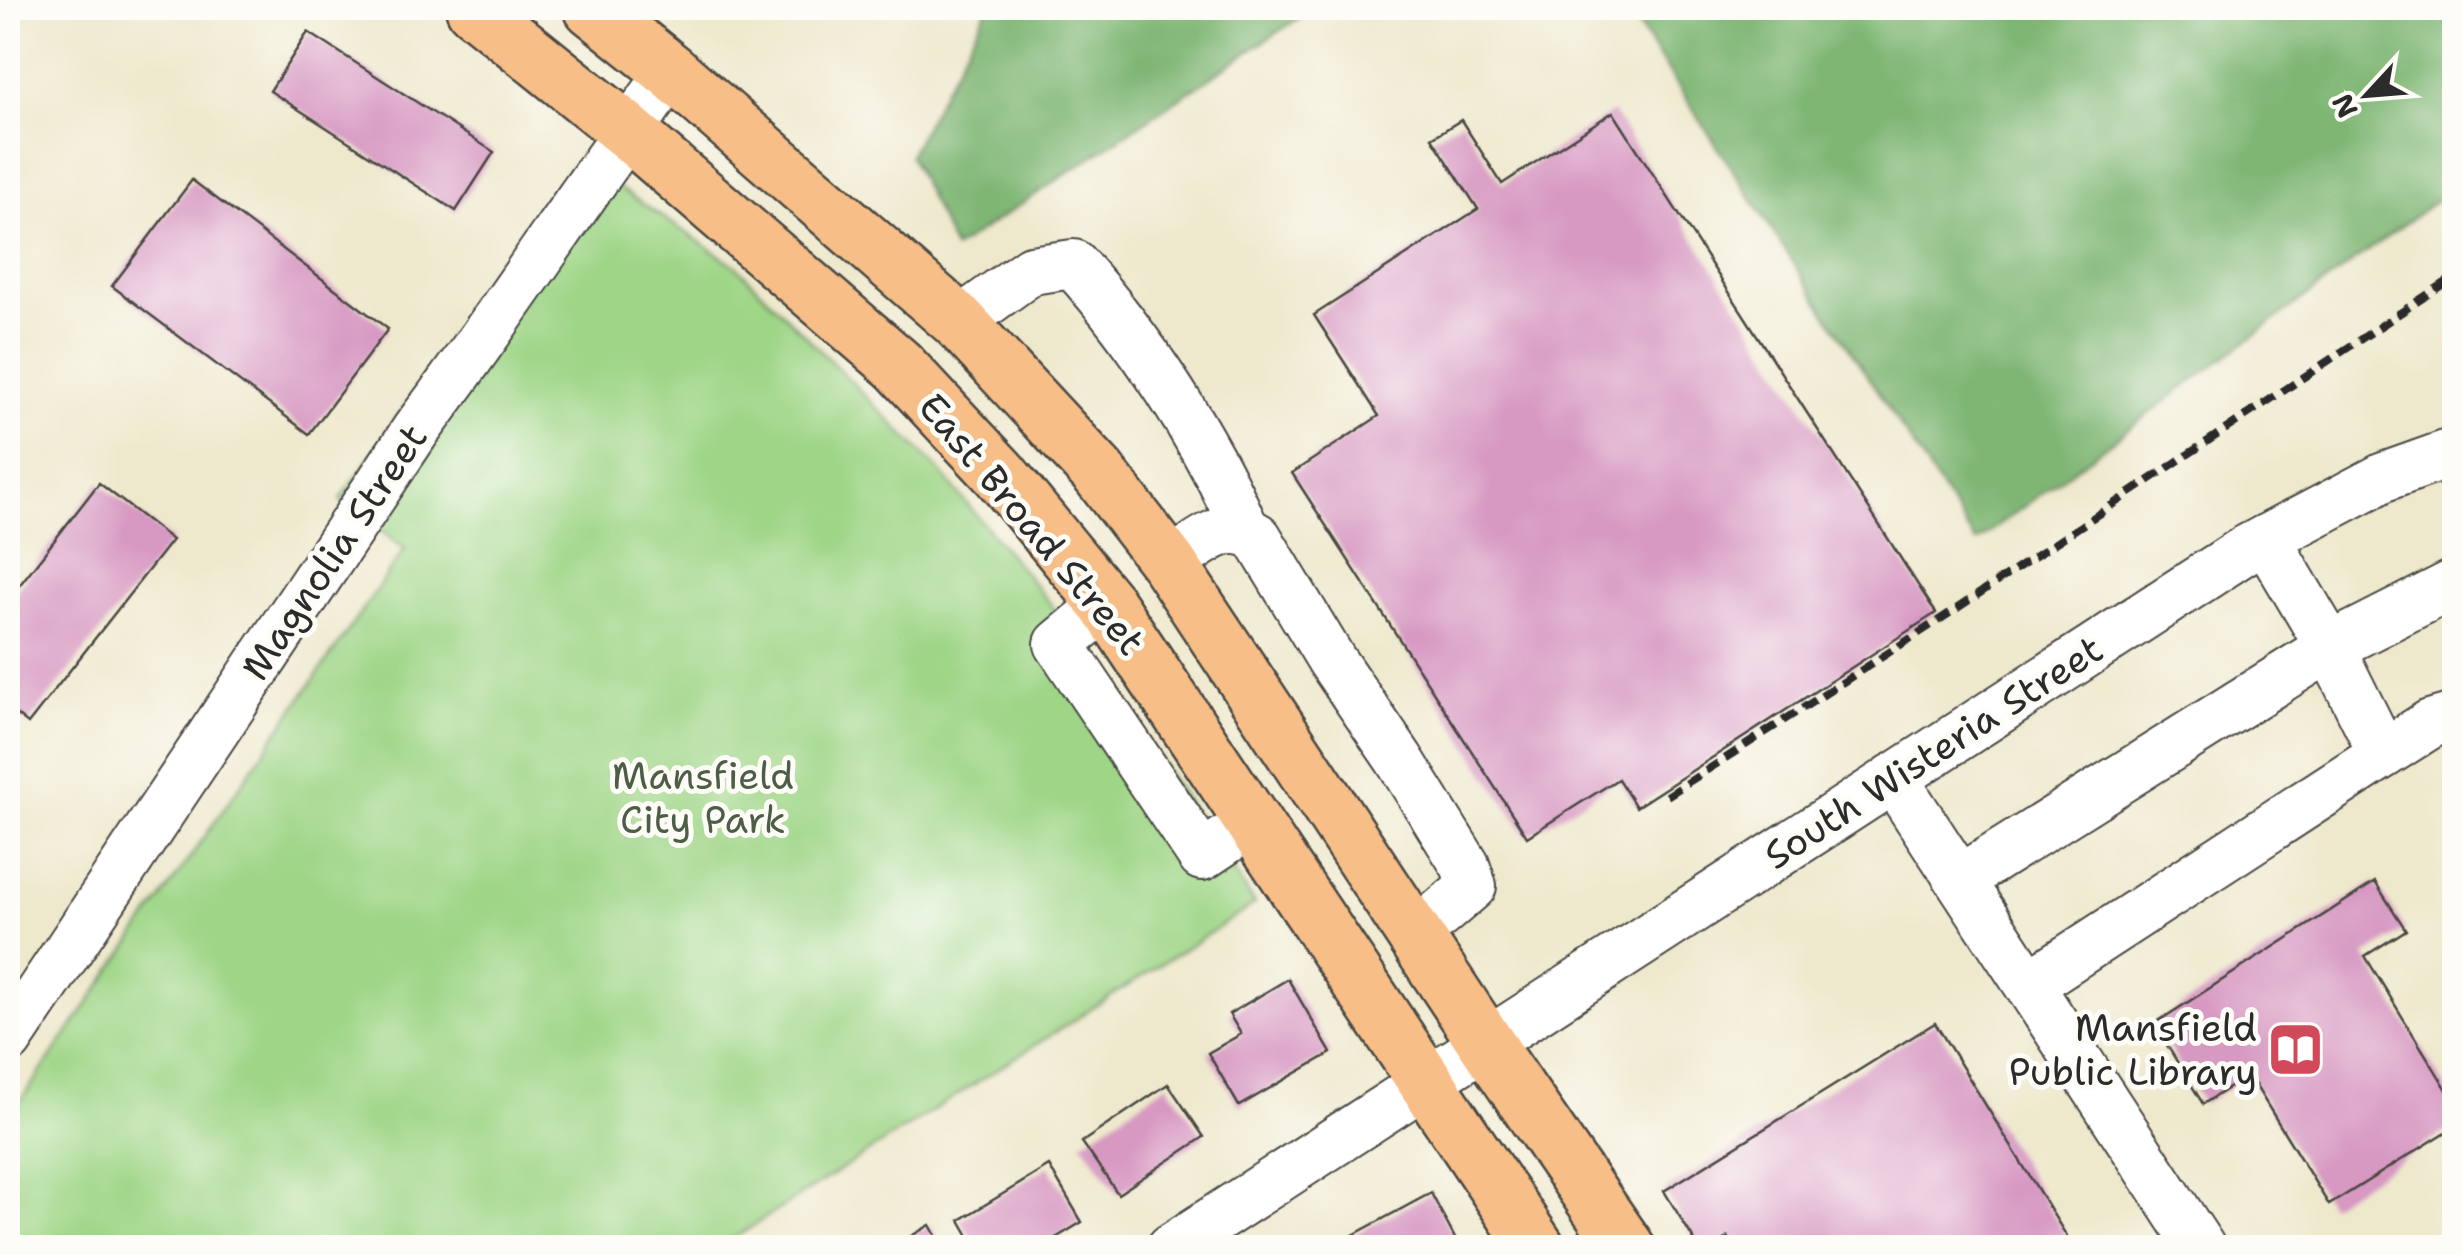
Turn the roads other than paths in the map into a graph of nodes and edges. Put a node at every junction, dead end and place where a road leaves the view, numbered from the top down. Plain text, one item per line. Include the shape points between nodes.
1 (474, 8) edge
2 (602, 11) edge
3 (672, 72) junction
4 (628, 131) junction
5 (958, 322) junction
6 (898, 365) junction
7 (2454, 452) edge
8 (1244, 528) junction
9 (2266, 539) junction
10 (1170, 564) junction
11 (2454, 584) edge
12 (1107, 604) junction
13 (2330, 647) junction
14 (2454, 718) edge
15 (2383, 754) junction
16 (1893, 778) junction
17 (1960, 880) junction
18 (1416, 934) junction
19 (2030, 984) junction
20 (8, 1040) edge
21 (1486, 1043) junction
22 (1426, 1081) junction
23 (1171, 1248) edge
24 (1537, 1248) edge
25 (1628, 1248) edge
26 (2200, 1248) edge

1 - 4 main road, East Broad Street
2 - 3 main road, East Broad Street
3 - 4 street, Magnolia Street
3 - 5 main road, East Broad Street
4 - 6 main road, East Broad Street
4 - 20 street, Magnolia Street via 416,430
5 - 6 main road
5 - 8 street via 1031,270 1073,264 1113,308 1220,472
5 - 10 main road, East Broad Street via 1098,473
6 - 12 main road, East Broad Street via 1000,474
7 - 9 street, South Wisteria Street via 2384,478
8 - 10 street via 1227,528
8 - 18 street via 1257,537 1465,865 1472,886
9 - 13 street
9 - 16 street, South Wisteria Street
10 - 12 main road
10 - 18 main road, East Broad Street
11 - 13 street
12 - 22 main road, East Broad Street
13 - 15 street
13 - 17 street
14 - 15 street via 2430,724
15 - 19 street
16 - 17 street
16 - 21 street, South Wisteria Street
17 - 19 street
18 - 21 main road, East Broad Street
19 - 26 street
21 - 22 street, South Wisteria Street
21 - 25 main road, East Broad Street
22 - 23 street, South Wisteria Street
22 - 24 main road, East Broad Street

